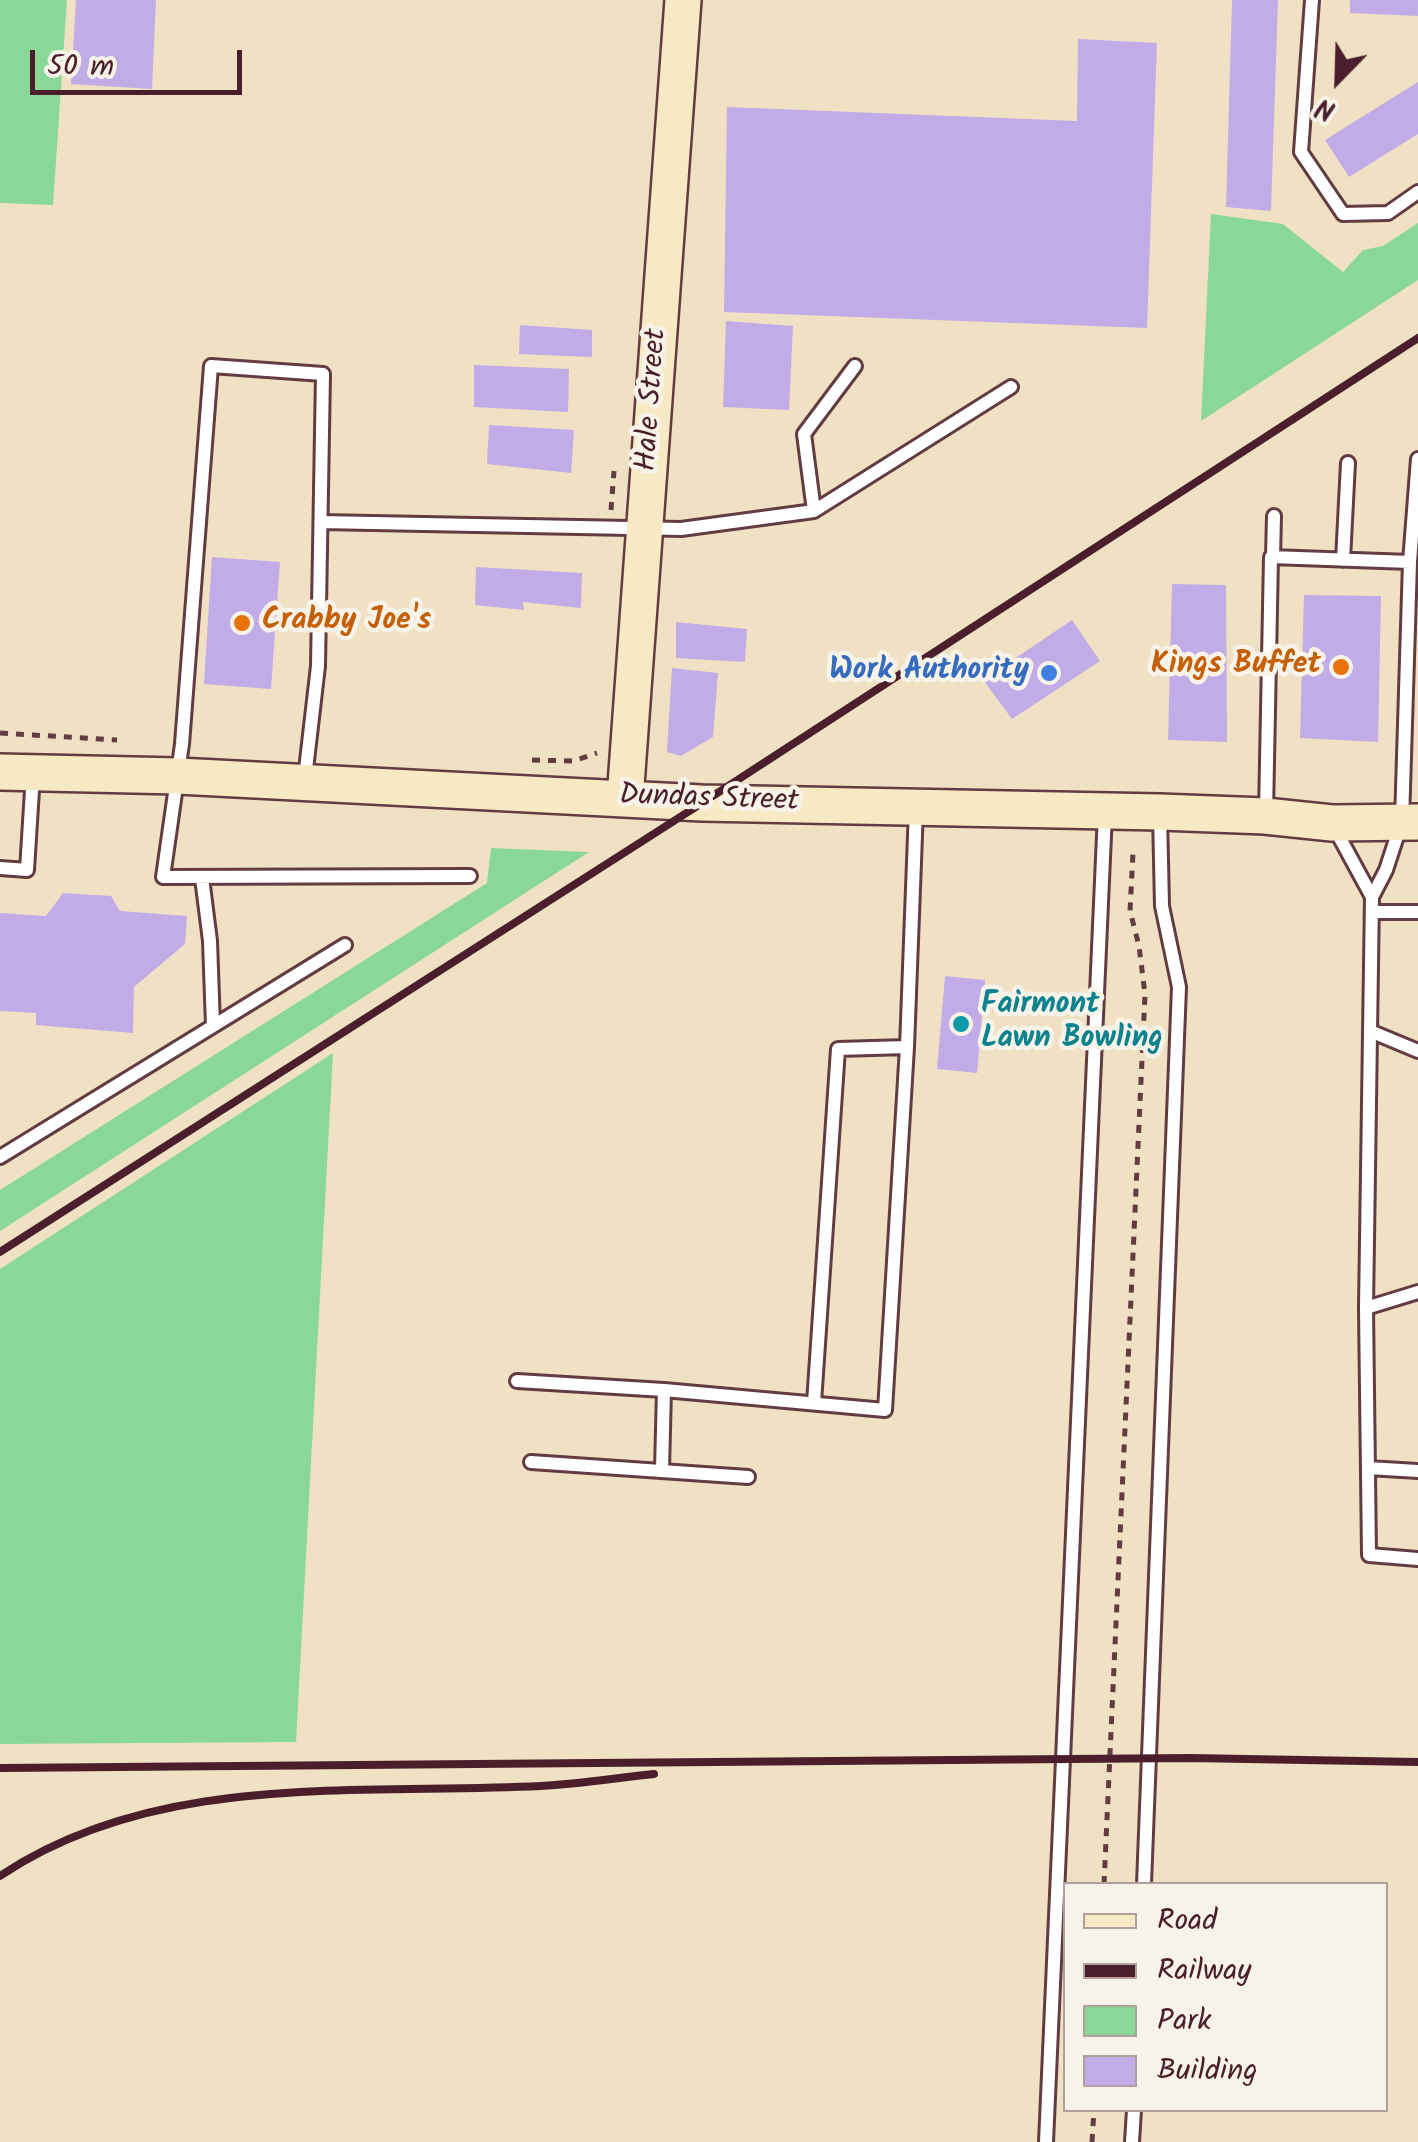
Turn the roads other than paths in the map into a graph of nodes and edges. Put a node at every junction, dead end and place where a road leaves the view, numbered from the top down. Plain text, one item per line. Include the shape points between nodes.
1 (683, 0) edge
2 (1312, 0) edge
3 (1418, 192) edge
4 (855, 366) dead end
5 (1012, 387) dead end
6 (1418, 459) edge
7 (1348, 463) dead end
8 (814, 510) junction
9 (1274, 516) dead end
10 (321, 522) junction
11 (644, 529) junction
12 (1273, 557) junction
13 (1343, 560) junction
14 (1410, 562) junction
15 (16, 772) edge
16 (178, 776) junction
17 (304, 785) junction
18 (626, 799) junction
19 (916, 806) junction
20 (1104, 811) junction
21 (1160, 812) junction
22 (1266, 816) junction
23 (1410, 821) edge
24 (1332, 822) junction
25 (0, 868) edge
26 (470, 876) dead end
27 (202, 878) junction
28 (1372, 897) junction
29 (1372, 912) junction
30 (1418, 912) edge
31 (345, 946) dead end
32 (213, 1026) junction
33 (1370, 1031) junction
34 (907, 1047) junction
35 (1418, 1051) edge
36 (0, 1156) edge
37 (1418, 1292) edge
38 (1366, 1308) junction
39 (516, 1381) dead end
40 (664, 1390) junction
41 (814, 1403) junction
42 (532, 1462) dead end
43 (1368, 1468) junction
44 (662, 1470) junction
45 (1418, 1471) edge
46 (748, 1477) dead end
47 (1418, 1559) edge
48 (1144, 1882) edge
49 (1134, 2112) edge
50 (1046, 2142) edge
51 (1132, 2142) edge

1 - 11 main road, Hale Street
2 - 3 lane via 1301,152 1343,214 1388,213
4 - 8 lane via 804,434
5 - 8 lane
6 - 14 lane
7 - 13 lane
8 - 11 lane
9 - 12 lane
10 - 11 lane
10 - 16 lane via 322,374 211,366
10 - 17 lane via 318,666
11 - 18 main road, Hale Street
12 - 13 lane
12 - 22 lane
13 - 14 lane
14 - 23 lane
15 - 16 main road, Dundas Street
15 - 25 lane via 27,870
16 - 17 main road, Dundas Street
16 - 27 lane via 163,878
17 - 18 main road, Dundas Street
18 - 19 main road, Dundas Street
19 - 20 main road, Dundas Street
19 - 34 lane
20 - 21 main road, Dundas Street
20 - 50 lane
21 - 22 main road, Dundas Street
21 - 48 lane via 1162,906 1179,988
22 - 24 main road, Dundas Street
23 - 24 main road, Dundas Street
23 - 28 lane
24 - 28 lane
26 - 27 lane
27 - 32 lane
28 - 29 lane
29 - 30 lane
29 - 33 lane
31 - 32 lane
32 - 36 lane
33 - 35 lane
33 - 38 lane
34 - 41 lane via 838,1050
34 - 41 lane via 885,1410
37 - 38 lane
38 - 43 lane
39 - 40 lane
40 - 41 lane
40 - 44 lane
42 - 44 lane
43 - 45 lane
43 - 47 lane via 1368,1555
44 - 46 lane
49 - 51 lane

